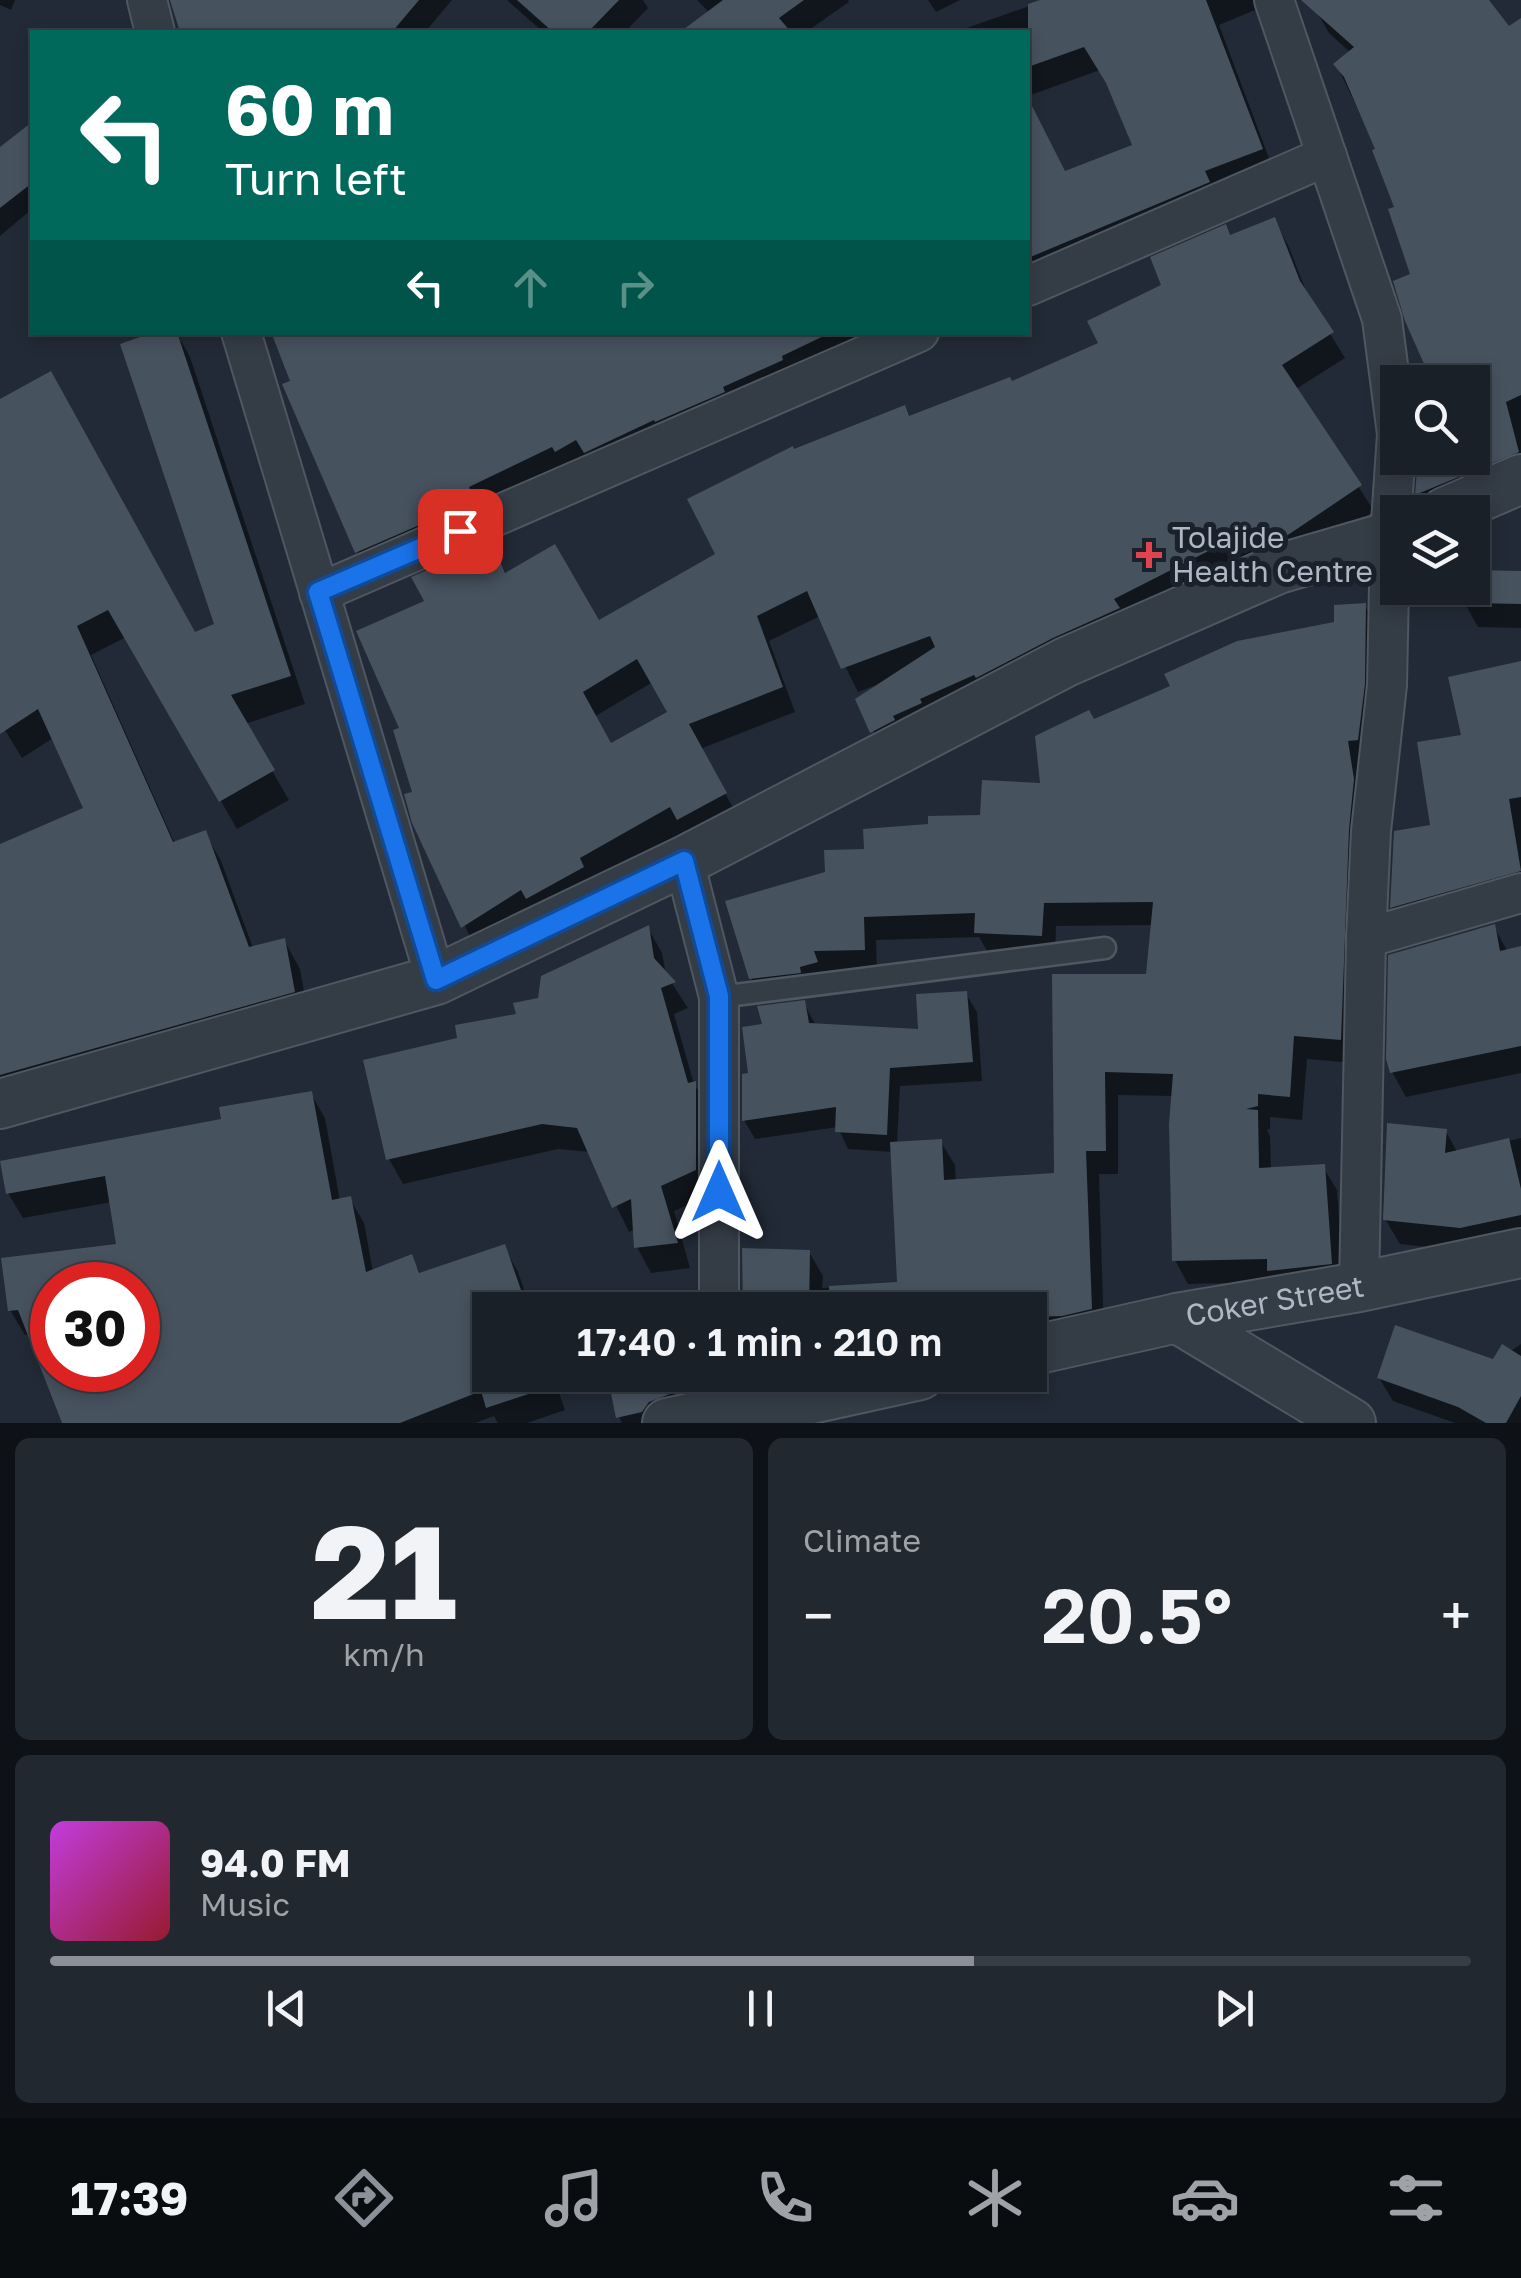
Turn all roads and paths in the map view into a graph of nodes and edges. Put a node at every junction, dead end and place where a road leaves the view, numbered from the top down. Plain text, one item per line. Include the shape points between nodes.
1 (147, 0) edge
2 (1274, 0) edge
3 (154, 30) edge
4 (1327, 156) junction
5 (1030, 285) edge
6 (243, 335) edge
7 (913, 335) edge
8 (1521, 478) edge
9 (1395, 495) edge
10 (1484, 495) edge
11 (1380, 540) edge
12 (318, 592) junction
13 (1391, 605) edge
14 (684, 861) junction
15 (1521, 893) edge
16 (1366, 938) junction
17 (1105, 948) dead end
18 (436, 980) junction
19 (719, 996) junction
20 (0, 1104) edge
21 (1521, 1253) edge
22 (1359, 1287) junction
23 (718, 1292) edge
24 (1177, 1318) junction
25 (1047, 1347) edge
26 (862, 1392) edge
27 (718, 1393) edge
28 (786, 1414) edge
29 (667, 1423) edge
30 (1351, 1423) edge

1 - 3 street
2 - 4 street
4 - 5 street
4 - 9 street via 1382,318 1397,434
6 - 12 street
7 - 12 street
8 - 10 street
11 - 14 street via 1278,569 1066,662
12 - 18 street
13 - 16 street
14 - 18 street
14 - 19 street
15 - 16 street
16 - 22 street
17 - 19 lane
18 - 20 street
19 - 23 street
21 - 22 street, Coker Street
22 - 24 street, Coker Street
24 - 25 street, Coker Street
24 - 30 street
26 - 28 street
27 - 28 street
27 - 29 street

